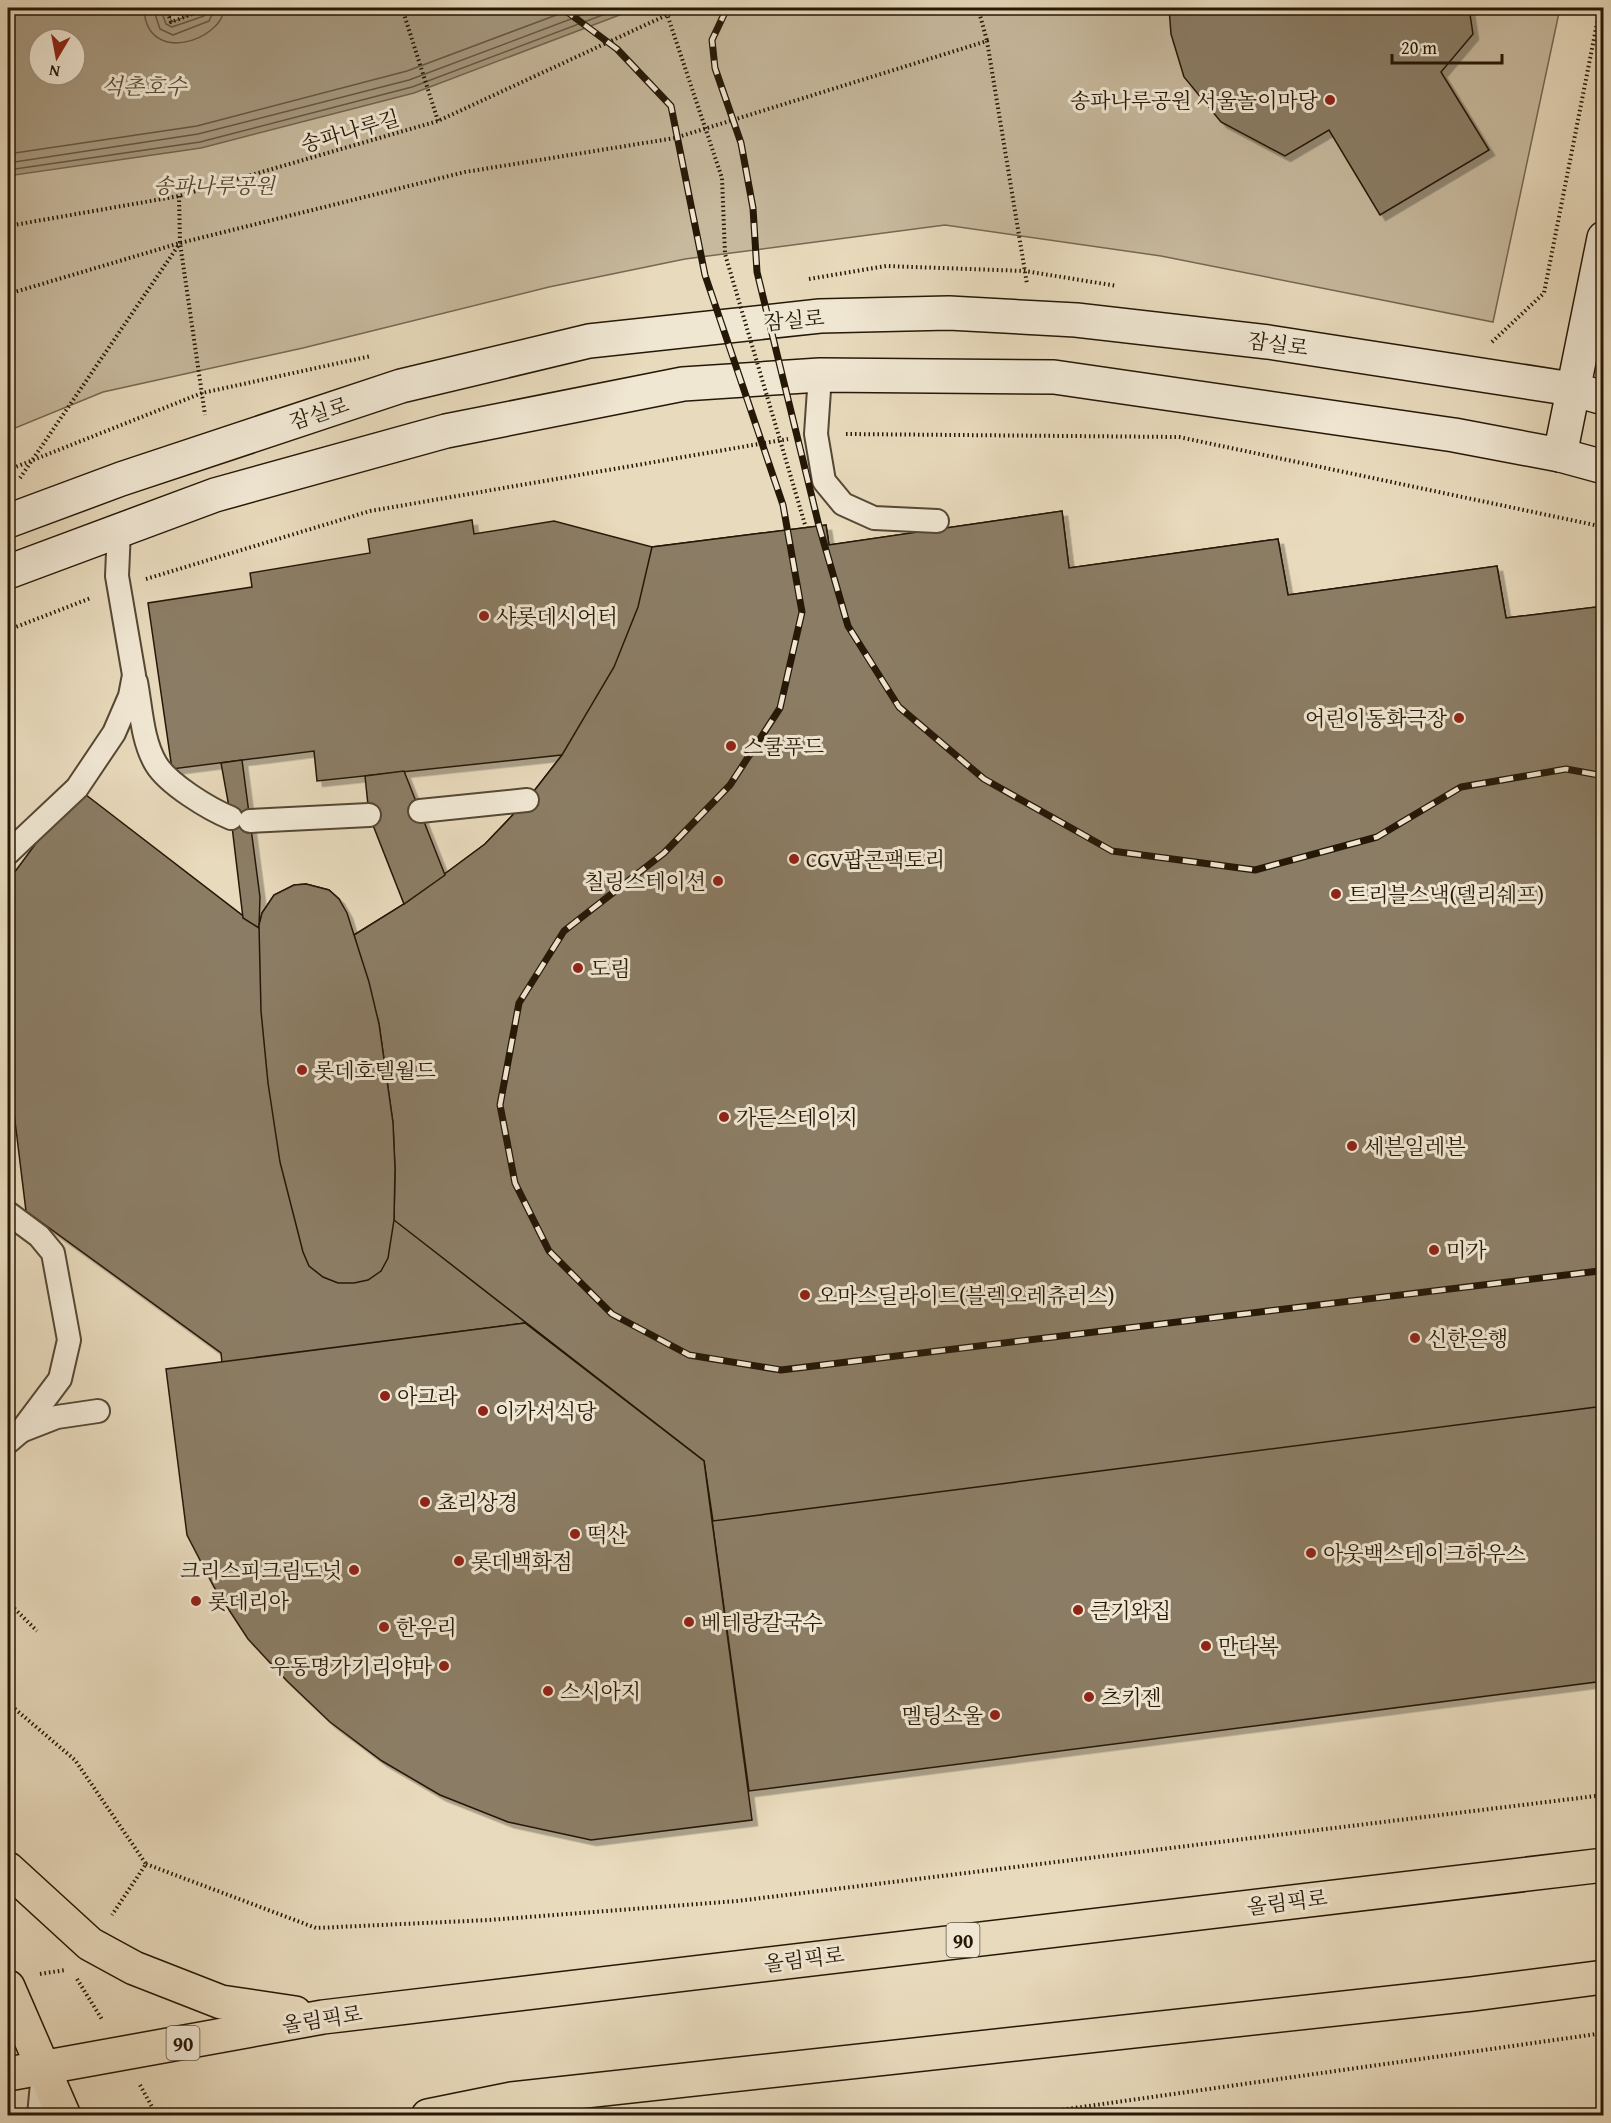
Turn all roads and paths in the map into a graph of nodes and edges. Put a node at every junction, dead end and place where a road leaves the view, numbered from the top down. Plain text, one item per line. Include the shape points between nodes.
1 (165, 8) edge
2 (208, 8) edge
3 (402, 8) edge
4 (665, 8) edge
5 (682, 8) edge
6 (978, 8) edge
7 (1600, 8) edge
8 (987, 41) junction
9 (438, 121) junction
10 (179, 196) junction
11 (8, 226) edge
12 (1604, 238) edge
13 (180, 243) junction
14 (1544, 293) dead end
15 (8, 294) edge
16 (1032, 318) junction
17 (820, 375) junction
18 (1572, 389) junction
19 (1604, 398) edge
20 (816, 434) junction
21 (209, 449) junction
22 (1560, 455) junction
23 (1604, 466) edge
24 (14, 487) dead end
25 (8, 521) edge
26 (937, 521) dead end
27 (1604, 526) edge
28 (806, 528) dead end
29 (119, 529) junction
30 (8, 572) edge
31 (118, 587) junction
32 (8, 630) edge
33 (134, 675) junction
34 (527, 800) dead end
35 (420, 811) dead end
36 (369, 815) dead end
37 (8, 853) edge
38 (8, 1213) edge
39 (98, 1411) dead end
40 (14, 1437) edge
41 (8, 1602) edge
42 (37, 1631) dead end
43 (8, 1703) edge
44 (1604, 1795) edge
45 (146, 1864) junction
46 (1604, 1865) edge
47 (8, 1869) edge
48 (119, 1906) dead end
49 (71, 1969) dead end
50 (1604, 1977) edge
51 (8, 1987) edge
52 (89, 1998) dead end
53 (323, 2017) junction
54 (1604, 2033) edge
55 (43, 2068) junction
56 (8, 2074) edge
57 (500, 2107) edge
58 (39, 2115) edge
59 (64, 2115) edge
60 (428, 2115) edge
61 (1018, 2115) edge

1 - 2 path via 171,22
3 - 9 path
4 - 28 path, bridge via 722,178 725,254
5 - 9 path, 송파나루길
6 - 8 path
7 - 14 path
8 - 13 path via 675,138 465,172
8 - 16 path
9 - 10 path, 송파나루길
10 - 11 path, 송파나루길
10 - 13 path
12 - 18 street
13 - 15 path
13 - 21 path
13 - 24 path
16 - 18 street, 잠실로 via 1268,342
16 - 21 street, 잠실로 via 949,313 820,316 589,340 400,386
17 - 20 lane
17 - 22 street via 1054,377 1454,435
17 - 29 street via 683,384 446,431 215,495
18 - 19 street, 잠실로
18 - 22 street
20 - 26 lane via 824,481 843,504 874,518
20 - 27 path via 1179,437
20 - 31 path via 370,511
21 - 25 street, 잠실로
22 - 23 street
29 - 30 street
29 - 31 lane
31 - 32 path
31 - 33 lane
33 - 36 lane via 148,745 156,765 207,808 241,819
33 - 37 lane via 130,696 114,733 77,788
34 - 35 lane
38 - 40 lane via 53,1252 69,1340 60,1379
39 - 40 lane via 57,1418
41 - 42 path
43 - 45 path via 75,1760
44 - 45 path via 737,1902 478,1921 316,1928
45 - 48 path
46 - 53 main road, 올림픽로 / 90
47 - 53 main road via 90,1944 134,1968 221,2002
49 - 52 path
50 - 57 main road
51 - 55 main road
53 - 55 main road, 올림픽로 / 90
54 - 61 path
55 - 56 main road, 올림픽로 / 90
55 - 58 lane
55 - 59 main road
57 - 60 main road

